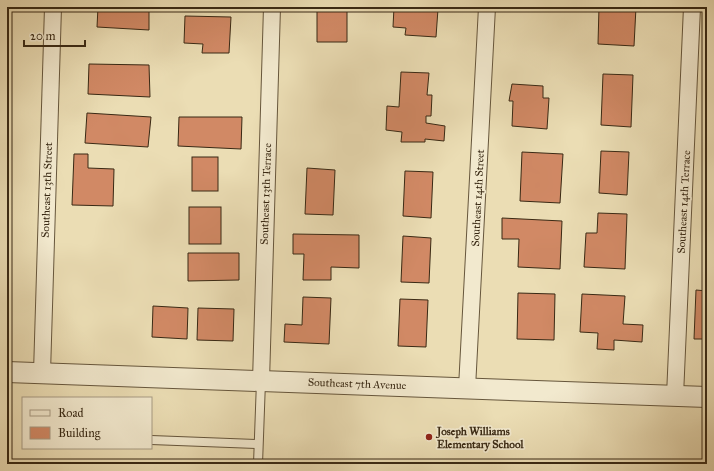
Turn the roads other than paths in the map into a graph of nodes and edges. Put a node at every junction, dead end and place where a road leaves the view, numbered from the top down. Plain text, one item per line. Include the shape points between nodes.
1 (53, 7) edge
2 (272, 7) edge
3 (488, 7) edge
4 (692, 7) edge
5 (7, 372) edge
6 (42, 373) junction
7 (261, 381) junction
8 (467, 388) junction
9 (675, 396) junction
10 (707, 397) edge
11 (152, 440) edge
12 (258, 444) junction
13 (258, 464) edge

1 - 6 street, Southeast 13th Street
2 - 7 street, Southeast 13th Terrace
3 - 8 street, Southeast 14th Street
4 - 9 street, Southeast 14th Terrace
5 - 6 street, Southeast 7th Avenue
6 - 7 street, Southeast 7th Avenue
7 - 8 street, Southeast 7th Avenue
7 - 12 lane
8 - 9 street, Southeast 7th Avenue
9 - 10 street, Southeast 7th Avenue
11 - 12 lane
12 - 13 lane

